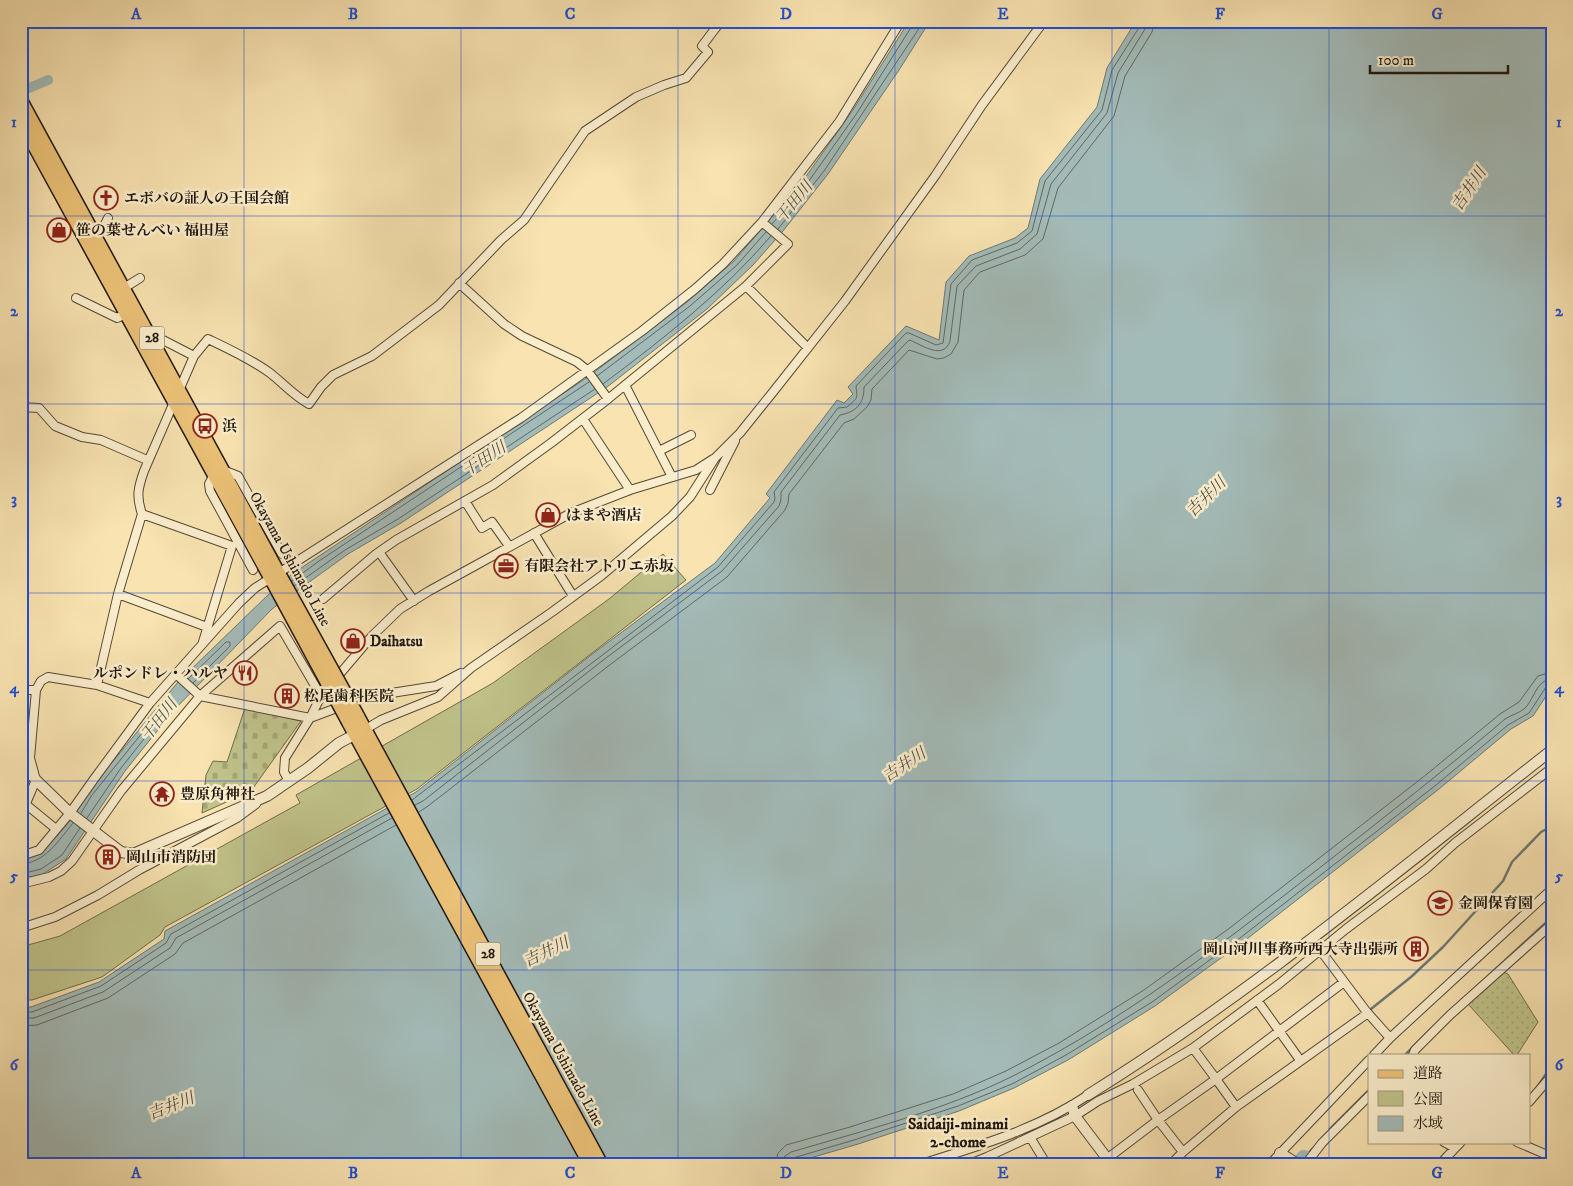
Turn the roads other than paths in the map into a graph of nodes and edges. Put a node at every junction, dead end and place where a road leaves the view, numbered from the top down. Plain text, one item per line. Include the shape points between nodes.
1 (721, 21) edge
2 (901, 21) edge
3 (1044, 21) edge
4 (21, 100) edge
5 (21, 122) edge
6 (108, 218) dead end
7 (763, 223) junction
8 (95, 235) junction
9 (140, 278) dead end
10 (459, 282) junction
11 (746, 286) junction
12 (124, 288) junction
13 (76, 298) dead end
14 (126, 314) junction
15 (155, 344) junction
16 (808, 348) junction
17 (194, 356) junction
18 (588, 373) junction
19 (625, 385) junction
20 (180, 390) junction
21 (607, 398) junction
22 (174, 402) junction
23 (21, 406) edge
24 (583, 419) junction
25 (740, 433) junction
26 (691, 435) dead end
27 (659, 451) junction
28 (715, 458) junction
29 (147, 460) junction
30 (219, 472) junction
31 (672, 477) junction
32 (630, 490) junction
33 (710, 490) dead end
34 (465, 501) junction
35 (142, 514) junction
36 (534, 533) junction
37 (234, 543) junction
38 (509, 546) junction
39 (379, 552) junction
40 (282, 554) dead end
41 (254, 570) dead end
42 (275, 577) junction
43 (118, 594) junction
44 (573, 596) junction
45 (323, 599) dead end
46 (414, 600) junction
47 (207, 627) junction
48 (203, 644) junction
49 (471, 668) junction
50 (177, 675) junction
51 (97, 685) junction
52 (21, 690) edge
53 (36, 690) junction
54 (198, 695) junction
55 (321, 696) junction
56 (150, 703) junction
57 (310, 718) junction
58 (361, 732) junction
59 (369, 746) junction
60 (1552, 750) edge
61 (21, 763) edge
62 (1552, 768) edge
63 (36, 780) junction
64 (289, 781) junction
65 (267, 796) junction
66 (23, 802) edge
67 (21, 815) edge
68 (72, 815) junction
69 (56, 829) junction
70 (90, 829) junction
71 (21, 856) edge
72 (21, 884) edge
73 (1552, 889) edge
74 (1552, 924) edge
75 (21, 928) edge
76 (1321, 951) junction
77 (1344, 982) junction
78 (1257, 1000) junction
79 (1368, 1013) junction
80 (1280, 1031) junction
81 (1390, 1038) junction
82 (1193, 1048) junction
83 (1375, 1054) edge
84 (1413, 1054) edge
85 (1300, 1060) junction
86 (1368, 1061) edge
87 (1216, 1079) junction
88 (1552, 1083) edge
89 (1138, 1090) dead end
90 (1088, 1095) joint
91 (1368, 1097) edge
92 (1530, 1101) edge
93 (1236, 1107) junction
94 (1073, 1111) junction
95 (1158, 1120) junction
96 (1030, 1137) junction
97 (1448, 1144) edge
98 (1459, 1144) edge
99 (1522, 1144) edge
100 (1455, 1148) junction
101 (1183, 1152) junction
102 (1280, 1153) junction
103 (1552, 1157) edge
104 (1110, 1162) edge
105 (1296, 1162) edge
106 (590, 1165) edge
107 (602, 1165) edge
108 (918, 1165) edge
109 (967, 1165) edge
110 (1047, 1165) edge
111 (1170, 1165) edge
112 (1269, 1165) edge
113 (1305, 1165) edge
114 (1439, 1165) edge

1 - 10 street via 702,46 708,52 686,78 636,97 585,131 524,220
2 - 7 street via 839,122
3 - 16 street
4 - 8 main road, Okayama Ushimado Line / 28
5 - 14 main road, Okayama Ushimado Line / 28
6 - 8 street via 101,232
7 - 11 street via 788,244
7 - 18 street via 695,289
8 - 12 main road, Okayama Ushimado Line / 28
9 - 12 street
10 - 17 street via 439,305 372,356 333,375 309,404 253,362 208,339
10 - 18 street via 504,324 578,362
11 - 16 street
11 - 19 street
12 - 15 main road, Okayama Ushimado Line / 28
13 - 14 street via 117,318
14 - 22 main road, Okayama Ushimado Line / 28
15 - 17 street via 163,340
15 - 20 main road, Okayama Ushimado Line / 28
16 - 25 street
17 - 20 street
18 - 21 street
18 - 42 street
19 - 21 street
19 - 27 street
20 - 22 street
20 - 30 main road, Okayama Ushimado Line / 28
21 - 24 street
22 - 29 street
22 - 30 main road, Okayama Ushimado Line / 28
23 - 29 street via 39,408 55,426 82,437 101,440
24 - 32 street
24 - 34 street via 493,485
25 - 28 street
25 - 33 street
26 - 27 street
27 - 31 street
28 - 31 street via 696,470
28 - 44 street via 690,498 672,516
29 - 35 street via 138,489
30 - 37 street via 210,484 210,491
30 - 40 street via 238,476
30 - 42 main road, Okayama Ushimado Line / 28
31 - 32 street
32 - 36 street via 571,513
34 - 38 street via 482,528 492,522
34 - 39 street
35 - 37 street
35 - 43 street
36 - 38 street
36 - 44 street
37 - 41 street
37 - 47 street
38 - 46 street
39 - 45 street
39 - 46 street
42 - 48 street via 255,588
42 - 58 main road, Okayama Ushimado Line / 28, bridge
43 - 47 street
43 - 51 street
44 - 49 street
46 - 55 street via 372,636
47 - 48 street
48 - 50 street
49 - 57 street via 436,686 366,697
49 - 58 street via 438,697 381,720
50 - 54 street
50 - 56 street
51 - 53 street via 48,677
51 - 56 street
52 - 53 street
53 - 63 street via 30,758
54 - 55 street via 280,626
54 - 57 street
54 - 70 street
55 - 57 street
56 - 68 street via 94,779
57 - 64 street via 285,758 284,772
58 - 59 main road, Okayama Ushimado Line / 28
58 - 64 street
59 - 106 main road, Okayama Ushimado Line / 28
59 - 107 main road, Okayama Ushimado Line / 28
60 - 90 street via 1314,937 1182,1034
61 - 63 street
62 - 76 street
63 - 66 street
63 - 68 street
64 - 65 street
65 - 70 street via 133,854 121,852
65 - 75 street via 237,818 98,895 55,917
66 - 67 street
66 - 69 street
68 - 69 street
68 - 70 street
69 - 71 street via 39,850
70 - 72 street via 72,861 61,871
73 - 81 street
74 - 84 street via 1450,1015
76 - 77 street
76 - 78 street
77 - 79 street
77 - 80 street
78 - 80 street
78 - 82 street
79 - 81 street
79 - 85 street
80 - 85 street
80 - 87 street
81 - 83 street
82 - 87 street
82 - 94 street via 1133,1084
85 - 93 street
86 - 102 street
87 - 93 street
87 - 95 street
88 - 92 street via 1547,1081
89 - 95 street
90 - 94 street
91 - 113 street
93 - 101 street
94 - 96 street
94 - 104 street
94 - 108 street
95 - 101 street
95 - 104 street
96 - 109 street
96 - 110 street
97 - 100 street
98 - 100 street
99 - 103 street
100 - 114 street
101 - 111 street
102 - 105 street
102 - 112 street

